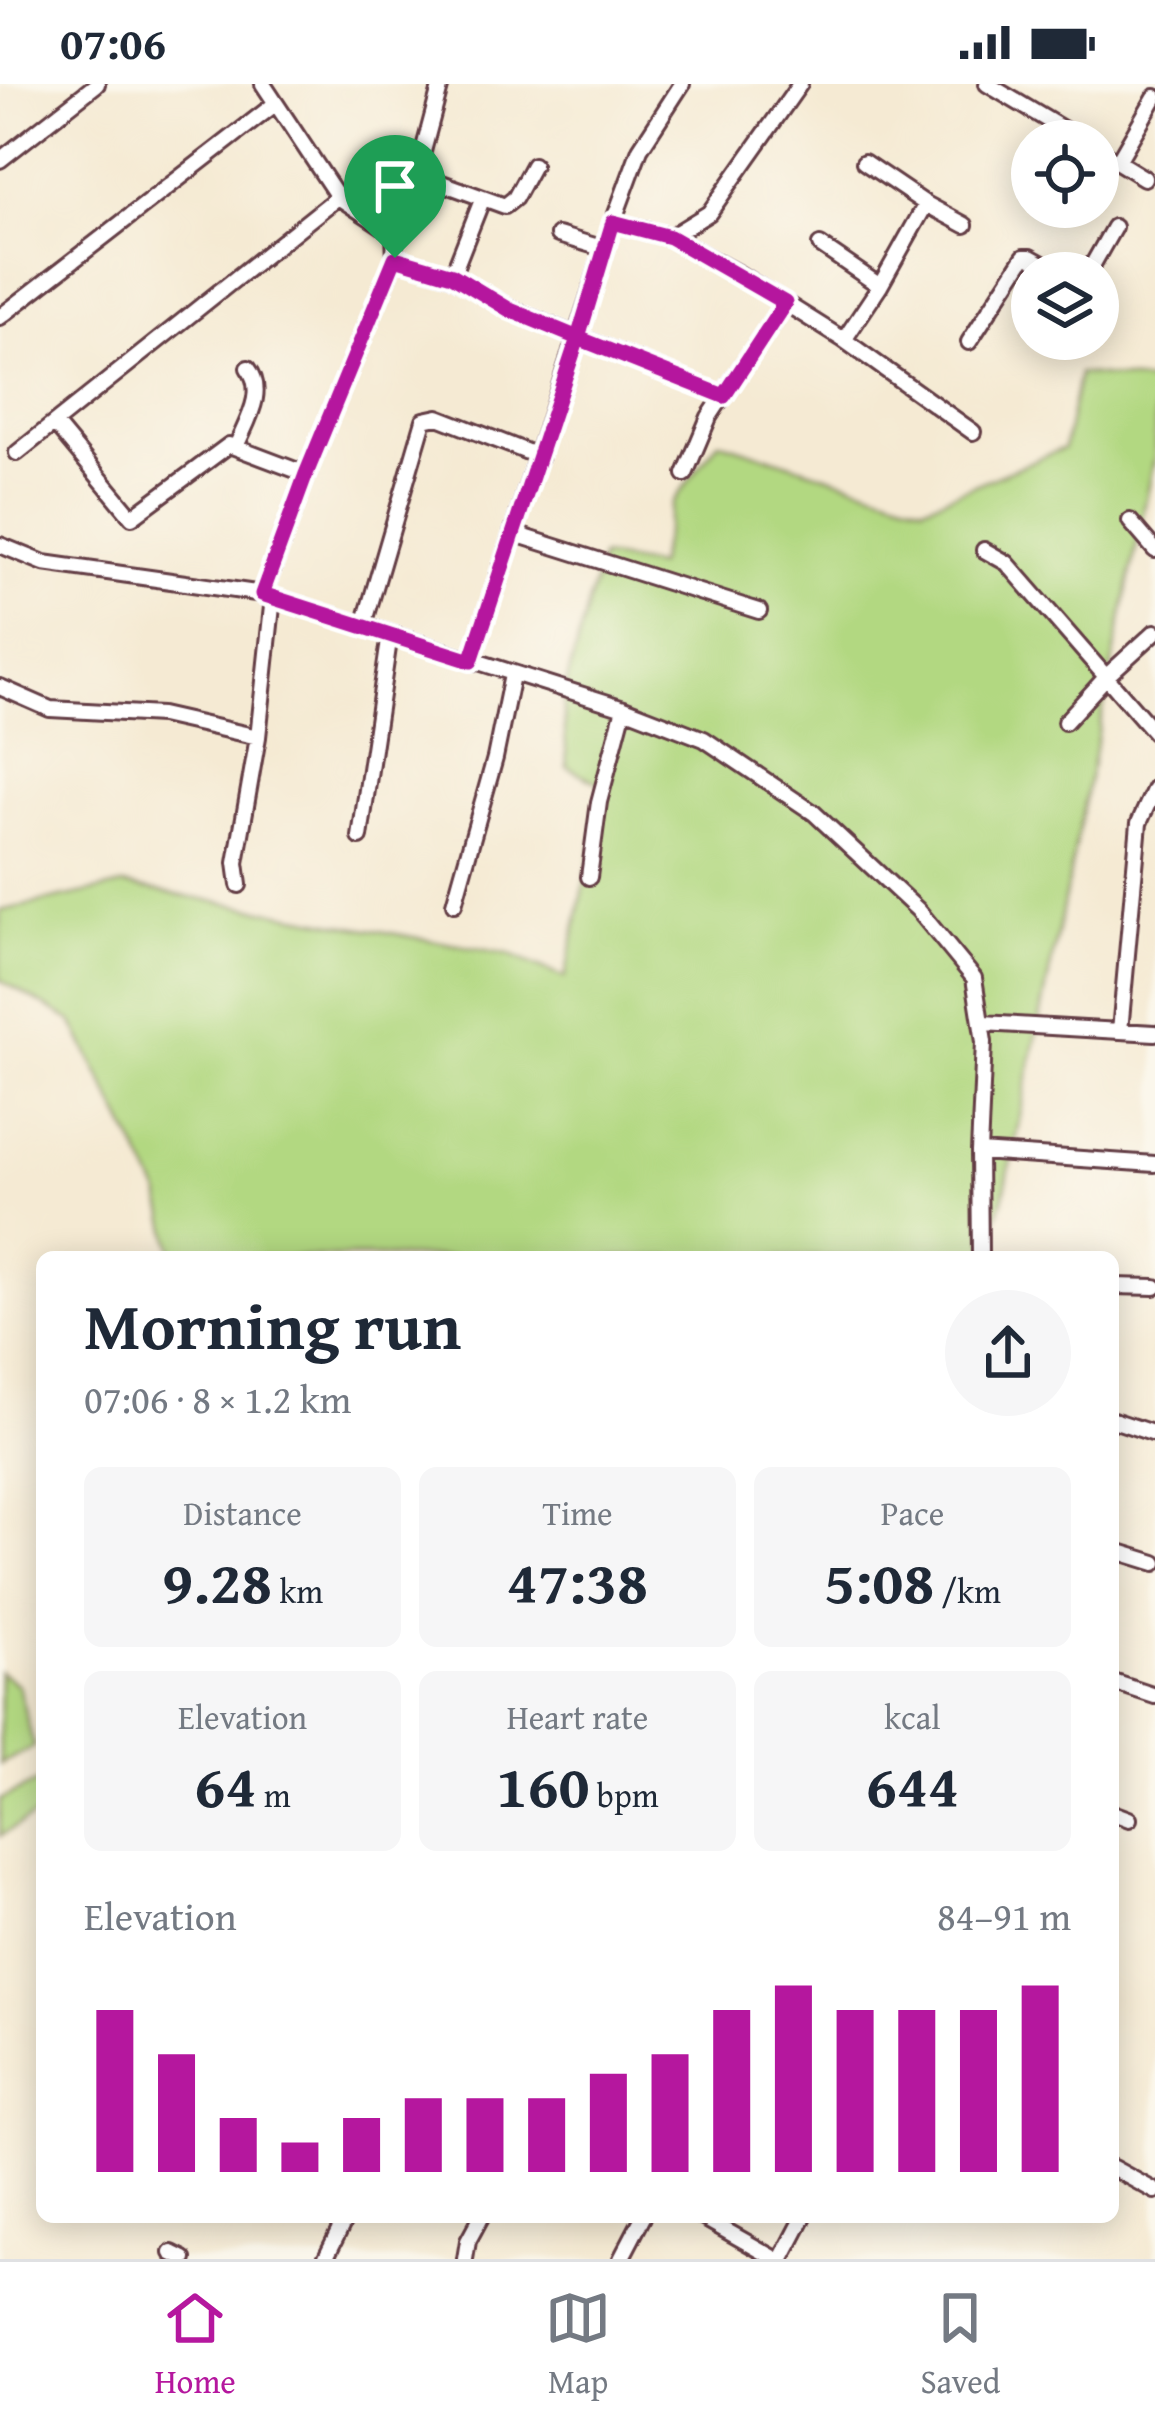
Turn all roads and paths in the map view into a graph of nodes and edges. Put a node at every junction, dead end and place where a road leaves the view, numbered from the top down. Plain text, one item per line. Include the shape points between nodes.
1 (263, 84) edge
2 (441, 84) edge
3 (682, 84) edge
4 (800, 84) edge
5 (987, 84) edge
6 (1021, 84) edge
7 (87, 87) edge
8 (1155, 97) edge
9 (1013, 100) junction
10 (275, 104) junction
11 (1047, 120) edge
12 (1119, 159) edge
13 (0, 160) edge
14 (864, 162) dead end
15 (1119, 162) edge
16 (533, 165) dead end
17 (417, 174) junction
18 (1144, 178) dead end
19 (338, 196) junction
20 (482, 200) junction
21 (926, 204) junction
22 (613, 222) junction
23 (965, 225) dead end
24 (394, 234) junction
25 (558, 235) dead end
26 (670, 237) junction
27 (820, 245) dead end
28 (605, 249) junction
29 (395, 258) junction
30 (452, 275) junction
31 (1011, 277) edge
32 (880, 286) junction
33 (785, 303) junction
34 (0, 317) edge
35 (578, 338) junction
36 (844, 340) junction
37 (969, 342) dead end
38 (248, 368) dead end
39 (724, 396) junction
40 (55, 424) junction
41 (973, 432) dead end
42 (236, 447) junction
43 (17, 454) dead end
44 (540, 457) junction
45 (306, 474) junction
46 (685, 474) dead end
47 (1130, 521) dead end
48 (512, 533) junction
49 (0, 545) edge
50 (984, 550) dead end
51 (1155, 550) edge
52 (268, 595) junction
53 (759, 610) dead end
54 (364, 626) junction
55 (1155, 632) edge
56 (390, 634) junction
57 (471, 661) junction
58 (512, 675) junction
59 (1108, 675) junction
60 (0, 688) edge
61 (624, 708) junction
62 (1065, 722) dead end
63 (1155, 733) edge
64 (258, 737) junction
65 (1155, 788) edge
66 (361, 837) dead end
67 (589, 877) dead end
68 (239, 885) dead end
69 (454, 904) dead end
70 (983, 1023) junction
71 (1120, 1031) junction
72 (1155, 1034) edge
73 (979, 1152) junction
74 (1155, 1164) edge
75 (980, 1251) edge
76 (1119, 1286) edge
77 (1155, 1286) edge
78 (1119, 1426) edge
79 (1155, 1434) edge
80 (1119, 1552) edge
81 (1155, 1563) edge
82 (1119, 1684) edge
83 (1155, 1696) edge
84 (1119, 1815) edge
85 (1129, 1819) dead end
86 (1119, 2171) edge
87 (1155, 2191) edge
88 (343, 2223) edge
89 (478, 2223) edge
90 (641, 2223) edge
91 (713, 2223) edge
92 (800, 2223) edge
93 (325, 2259) edge
94 (465, 2259) edge
95 (621, 2259) edge
96 (779, 2259) edge

1 - 10 street
2 - 17 street
3 - 22 street via 640,149
4 - 26 street via 709,213
5 - 9 street
6 - 9 street
7 - 13 street
8 - 12 street
9 - 11 street
10 - 19 street
10 - 34 street
14 - 21 street
15 - 18 street
16 - 20 street via 505,206
17 - 20 street
17 - 24 street
19 - 24 street
19 - 40 street
20 - 30 street
21 - 23 street
21 - 32 street
22 - 26 street
22 - 28 street
24 - 29 street
25 - 28 street
26 - 33 street
27 - 32 street
28 - 35 street
29 - 30 street
29 - 45 street
30 - 35 street
31 - 37 street
32 - 36 street
33 - 36 street
33 - 39 street
35 - 39 street
35 - 44 street
36 - 41 street
38 - 42 street via 257,392
39 - 46 street
40 - 42 street via 132,517 221,448
40 - 43 street
42 - 45 street
44 - 48 street
44 - 54 street via 438,417 424,420
45 - 52 street
47 - 51 street
48 - 53 street
48 - 57 street
49 - 52 street via 44,563
50 - 59 street via 1006,563
52 - 54 street
52 - 64 street
54 - 56 street
55 - 59 street
56 - 57 street
56 - 66 street
57 - 58 street
58 - 61 street
58 - 69 street
59 - 62 street
59 - 63 street
60 - 64 street via 50,709 161,716
61 - 67 street
61 - 70 street via 704,739 814,813 951,947 974,978
64 - 68 street
65 - 71 street via 1139,824
70 - 71 street
70 - 73 street
71 - 72 street
73 - 74 street
73 - 75 street
76 - 77 street
78 - 79 street
80 - 81 street
82 - 83 street
84 - 85 street
86 - 87 street
88 - 93 street
89 - 94 street
90 - 95 street
91 - 96 street
92 - 96 street

